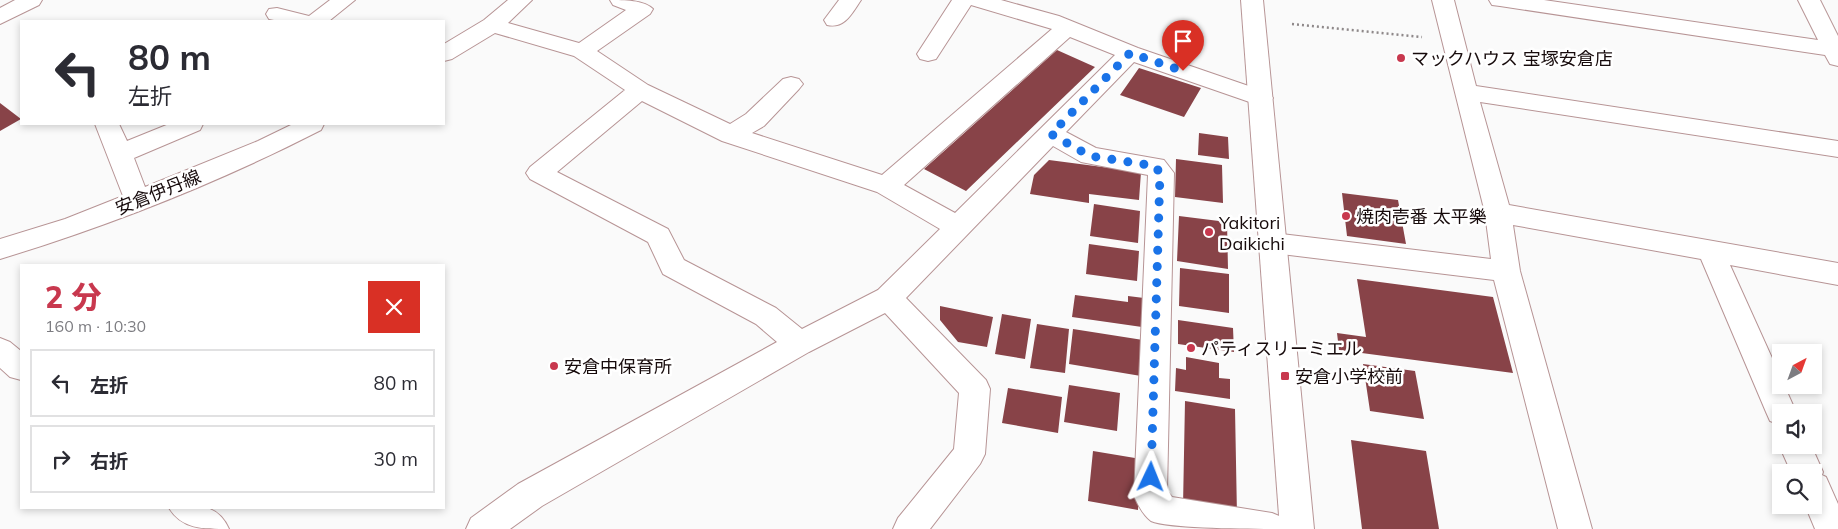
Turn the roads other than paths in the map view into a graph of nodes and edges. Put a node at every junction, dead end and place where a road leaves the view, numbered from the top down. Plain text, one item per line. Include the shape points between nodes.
1 (344, 0) edge
2 (521, 0) edge
3 (622, 0) edge
4 (850, 0) edge
5 (962, 0) edge
6 (978, 0) edge
7 (1252, 0) edge
8 (1443, 0) edge
9 (1500, 0) edge
10 (1809, 0) edge
11 (27, 1) edge
12 (277, 14) dead end
13 (0, 17) edge
14 (299, 20) edge
15 (317, 20) edge
16 (835, 20) dead end
17 (492, 24) junction
18 (1068, 27) junction
19 (582, 51) junction
20 (445, 53) edge
21 (1130, 53) junction
22 (1836, 53) edge
23 (928, 54) dead end
24 (791, 84) dead end
25 (640, 90) junction
26 (1466, 92) junction
27 (1261, 98) junction
28 (107, 125) edge
29 (189, 125) edge
30 (310, 125) edge
31 (1051, 134) junction
32 (731, 135) junction
33 (1838, 149) edge
34 (120, 154) junction
35 (886, 186) junction
36 (137, 200) junction
37 (1498, 213) junction
38 (958, 227) junction
39 (1274, 243) junction
40 (0, 249) edge
41 (1711, 252) junction
42 (1506, 271) junction
43 (1838, 274) edge
44 (888, 298) junction
45 (799, 344) junction
46 (0, 350) edge
47 (20, 367) edge
48 (1778, 404) edge
49 (1822, 506) edge
50 (187, 509) edge
51 (212, 529) edge
52 (484, 529) edge
53 (910, 529) edge
54 (1272, 529) edge
55 (1297, 529) edge
56 (1576, 529) edge
57 (1832, 529) edge

1 - 15 street
2 - 17 street
3 - 19 street via 642,9
4 - 16 street
5 - 23 street
6 - 18 street
7 - 27 street
8 - 26 street
9 - 22 street
10 - 22 street
11 - 13 street
12 - 14 street
17 - 19 street
17 - 20 street
18 - 21 street
18 - 35 street
19 - 25 street
21 - 27 street
21 - 31 street
24 - 32 street via 755,120
25 - 32 street
25 - 45 street via 538,173 660,236 673,268 766,316
26 - 33 street
26 - 37 street
27 - 39 street
28 - 34 street
29 - 34 street
30 - 36 street, 安倉伊丹線 via 267,147
31 - 38 street
31 - 54 street via 1090,156 1155,166 1160,173 1150,496 1163,511
32 - 35 street
34 - 36 street
35 - 38 street
36 - 40 street, 安倉伊丹線 via 74,226
37 - 41 street
37 - 42 street
38 - 44 street
39 - 42 street
39 - 55 street
41 - 43 street
41 - 48 street
42 - 56 street
44 - 45 street
44 - 53 street via 976,389 968,454
45 - 52 street via 530,495
46 - 47 street
49 - 57 street
50 - 51 street

